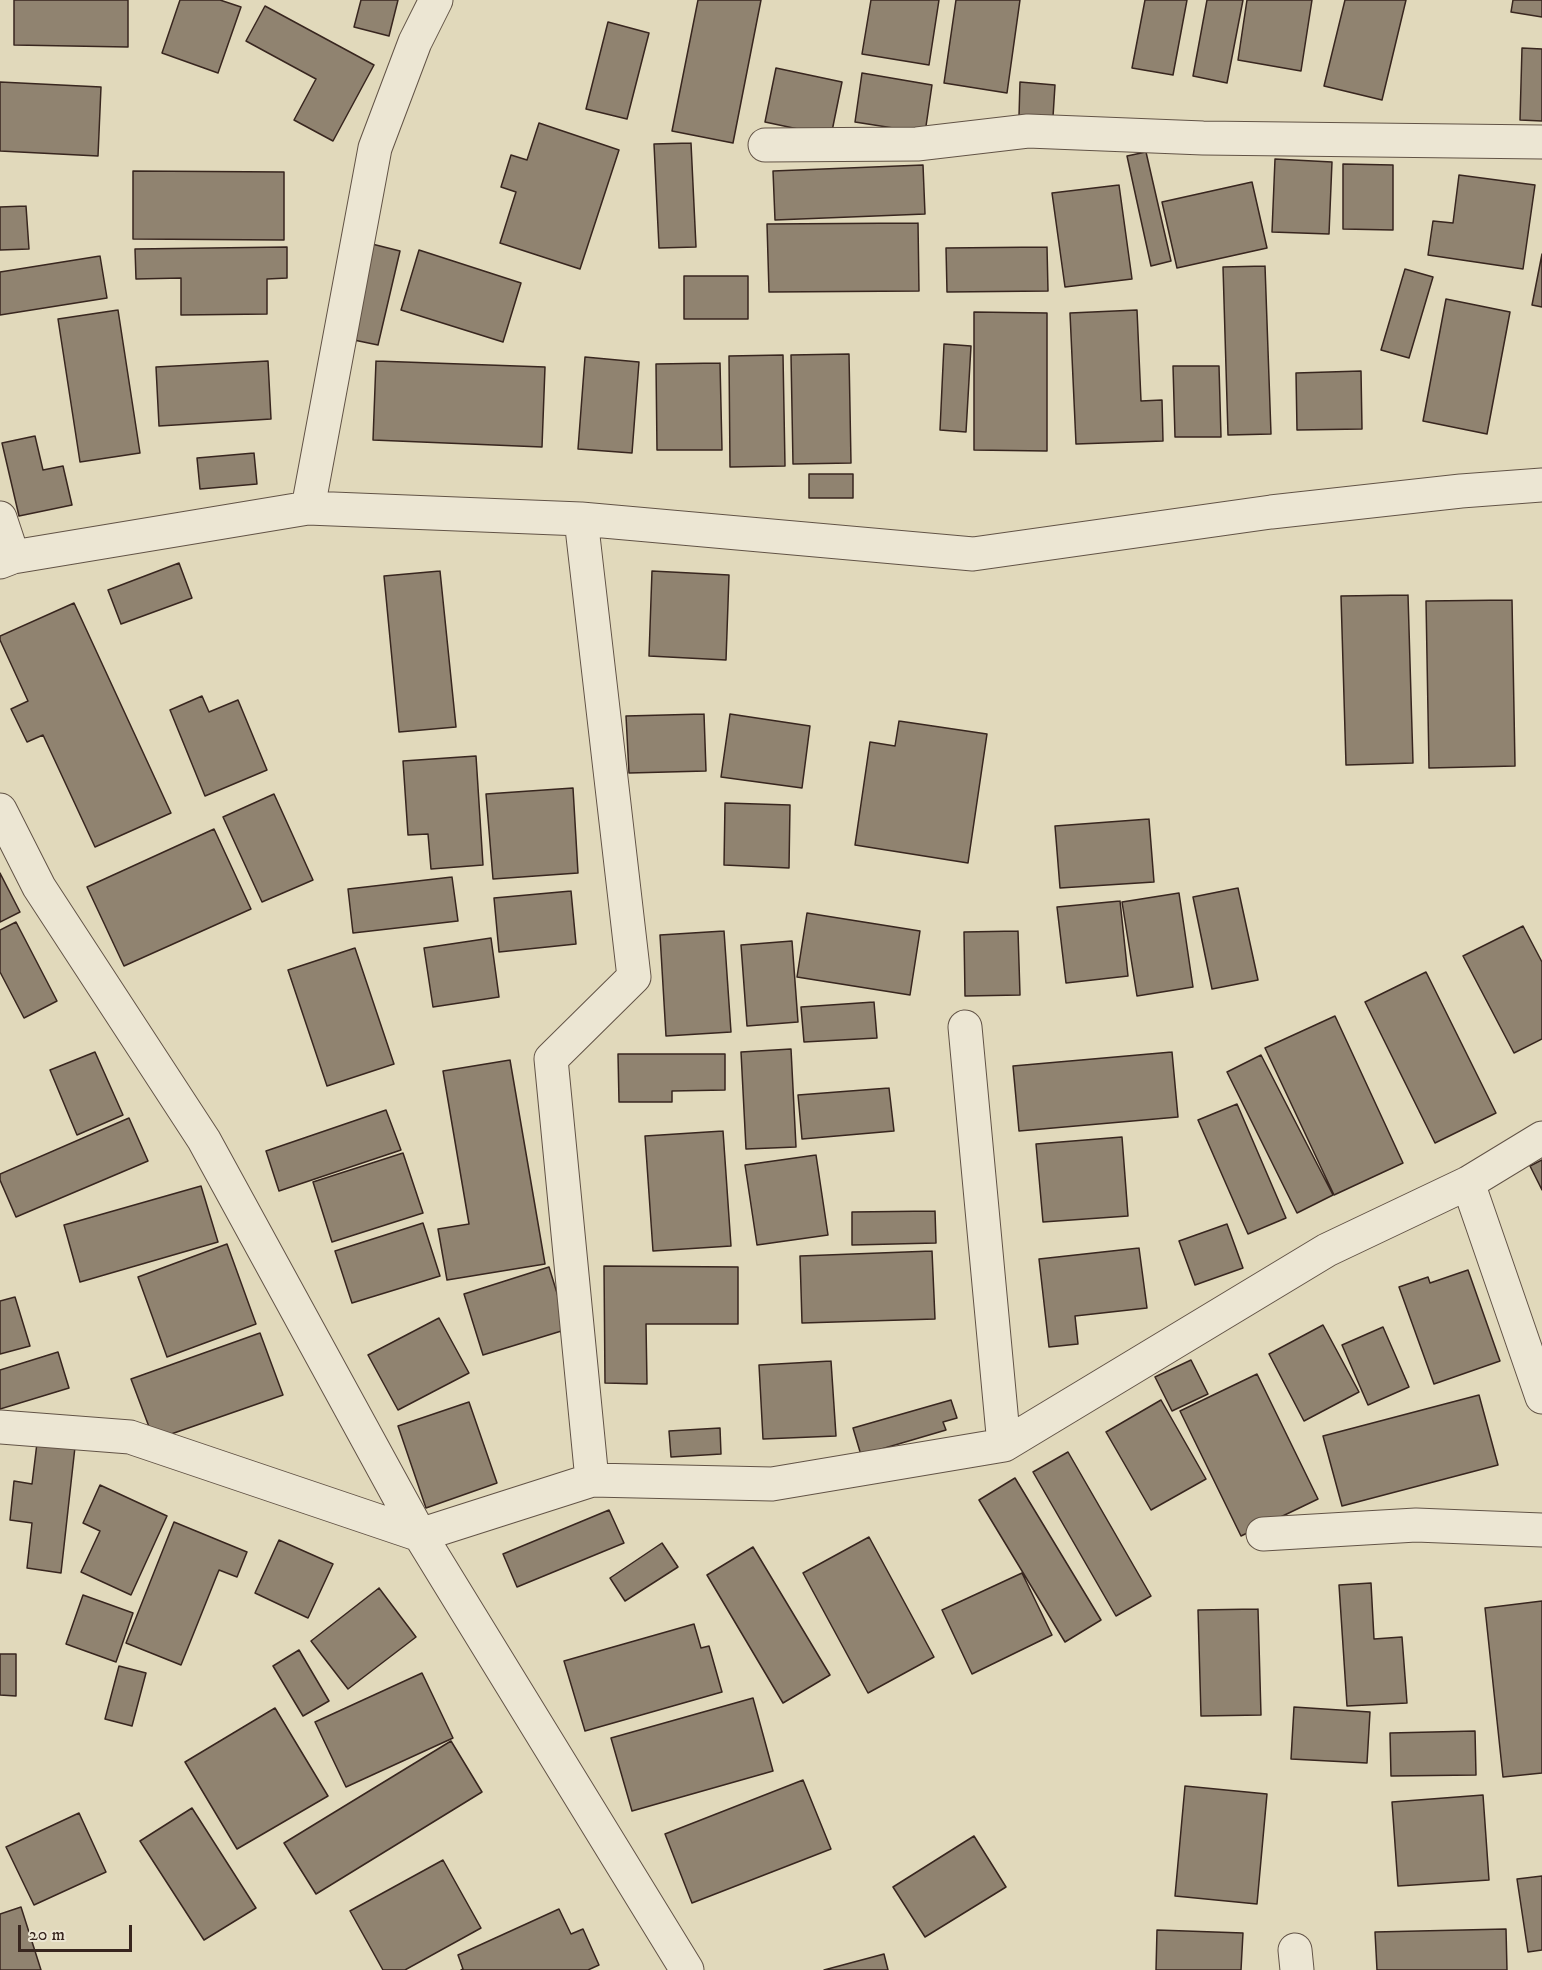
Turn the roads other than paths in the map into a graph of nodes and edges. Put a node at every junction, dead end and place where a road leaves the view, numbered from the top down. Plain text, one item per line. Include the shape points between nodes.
1 (436, 0) edge
2 (1542, 142) edge
3 (765, 145) dead end
4 (1542, 485) edge
5 (308, 508) junction
6 (0, 518) edge
7 (581, 519) junction
8 (7, 559) edge
9 (0, 810) edge
10 (965, 1027) dead end
11 (1542, 1138) edge
12 (1468, 1183) junction
13 (1542, 1397) edge
14 (0, 1427) edge
15 (1004, 1445) junction
16 (592, 1480) junction
17 (1542, 1530) edge
18 (1263, 1534) dead end
19 (420, 1535) junction
20 (687, 1970) edge

1 - 5 street via 415,42 375,148
2 - 3 street via 1203,138 1028,131 918,144
4 - 7 street via 1271,512 973,554
5 - 7 street
5 - 8 street
6 - 8 street
7 - 16 street via 633,977 551,1059
9 - 19 street via 39,887 204,1140
10 - 15 street
11 - 12 street
12 - 13 street
12 - 15 street via 1327,1250
14 - 19 street via 130,1437
15 - 16 street via 772,1484
16 - 19 street
17 - 18 street via 1416,1525
19 - 20 street

